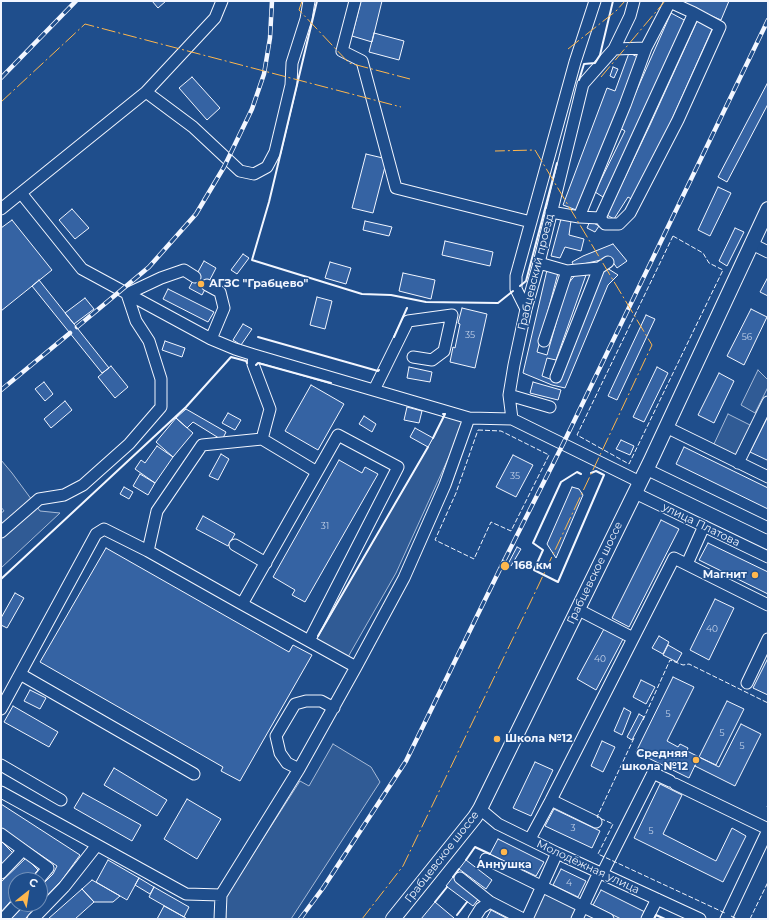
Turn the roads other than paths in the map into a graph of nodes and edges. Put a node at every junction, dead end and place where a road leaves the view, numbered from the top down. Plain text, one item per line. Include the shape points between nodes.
1 (222, 1) edge
2 (309, 1) edge
3 (355, 1) edge
4 (595, 1) edge
5 (634, 1) edge
6 (670, 2) edge
7 (694, 13) junction
8 (646, 48) junction
9 (614, 49) junction
10 (146, 92) junction
11 (21, 193) junction
12 (1, 208) edge
13 (768, 209) edge
14 (551, 212) junction
15 (579, 217) junction
16 (600, 218) junction
17 (531, 222) junction
18 (752, 244) junction
19 (768, 252) edge
20 (539, 264) junction
21 (567, 271) junction
22 (195, 277) dead end
23 (208, 285) dead end
24 (127, 294) junction
25 (526, 309) junction
26 (211, 339) junction
27 (544, 341) dead end
28 (254, 355) junction
29 (413, 357) dead end
30 (556, 378) dead end
31 (374, 390) junction
32 (509, 395) junction
33 (768, 402) edge
34 (550, 406) dead end
35 (469, 418) junction
36 (512, 418) junction
37 (666, 428) junction
38 (262, 439) junction
39 (738, 462) junction
40 (317, 472) junction
41 (768, 477) edge
42 (640, 481) junction
43 (704, 526) junction
44 (767, 526) edge
45 (1, 532) edge
46 (235, 545) dead end
47 (148, 551) junction
48 (768, 557) edge
49 (266, 563) junction
50 (687, 564) junction
51 (242, 604) junction
52 (768, 604) edge
53 (577, 609) junction
54 (634, 638) junction
55 (768, 639) edge
56 (310, 641) junction
57 (356, 667) junction
58 (20, 674) junction
59 (747, 683) dead end
60 (334, 708) junction
61 (1, 709) edge
62 (1, 764) edge
63 (299, 769) junction
64 (194, 774) dead end
65 (1, 792) edge
66 (61, 800) dead end
67 (551, 800) junction
68 (480, 809) junction
69 (596, 822) dead end
70 (768, 830) edge
71 (1, 834) edge
72 (530, 839) junction
73 (97, 845) junction
74 (23, 850) junction
75 (557, 853) junction
76 (486, 859) dead end
77 (45, 872) edge
78 (1, 873) edge
79 (601, 873) junction
80 (460, 878) dead end
81 (542, 886) junction
82 (221, 895) junction
83 (657, 899) junction
84 (490, 902) junction
85 (583, 906) junction
86 (680, 915) edge
87 (33, 919) edge
88 (220, 919) edge
89 (393, 919) edge
90 (474, 919) edge
91 (523, 919) edge
92 (527, 919) edge
93 (577, 919) edge
94 (608, 919) edge
95 (647, 919) edge
96 (700, 919) edge
97 (726, 919) edge

1 - 10 street via 215,18
2 - 10 street via 292,63 291,84 275,152 267,167 254,174 240,171 192,127
3 - 17 street via 342,51 362,61 396,188
4 - 17 street via 575,62
5 - 9 street, Грабцевский проезд via 630,16
6 - 7 street
6 - 8 street
7 - 16 street
7 - 16 street via 720,27 678,120 630,213 619,224 605,224
8 - 9 street
8 - 15 street
9 - 14 street, Грабцевский проезд via 583,84
10 - 11 street
11 - 12 street
11 - 24 street via 82,269
13 - 18 main road, Грабцевское шоссе
14 - 15 street
14 - 20 street, Грабцевский проезд
15 - 16 street
17 - 25 street via 516,276 516,289
18 - 19 street
18 - 37 main road, Грабцевское шоссе
20 - 21 street
20 - 25 street, Грабцевский проезд
21 - 27 street
21 - 30 street via 603,265
22 - 24 street via 184,270
23 - 26 street via 220,292 224,308
24 - 26 street
24 - 45 street via 136,321 149,341 161,379 161,407 129,444 83,485 64,495 39,499
25 - 32 street, Грабцевский проезд
26 - 28 street
28 - 31 street
28 - 38 street via 253,364 270,410
29 - 31 street via 432,360 444,351 452,314 408,321
31 - 35 street
32 - 34 street
32 - 36 street, Грабцевский проезд
33 - 39 street
35 - 36 street
35 - 57 street via 445,485 404,578
36 - 42 street
37 - 39 street
37 - 42 main road, Грабцевское шоссе
38 - 40 street
38 - 47 street via 202,444 157,511
39 - 41 street
40 - 49 street
40 - 56 street via 338,435 398,467
42 - 43 street, улица Платова
42 - 44 street
42 - 53 main road, Грабцевское шоссе
43 - 48 street, улица Платова
43 - 50 street
46 - 49 street
47 - 51 street
47 - 58 street via 104,529 96,534
49 - 51 street
50 - 52 street
50 - 54 street via 674,558
51 - 56 street
53 - 54 street
53 - 68 main road, Грабцевское шоссе
54 - 67 street
55 - 59 street
56 - 57 street
57 - 60 street
58 - 61 street
58 - 64 street
60 - 63 street
60 - 63 street via 321,701 306,700 295,704 276,736 280,753 288,763
62 - 66 street
63 - 82 street
65 - 73 street
67 - 69 street
67 - 72 street
68 - 72 street, Молодёжная улица via 498,824
68 - 89 main road, Грабцевское шоссе
70 - 79 street via 653,773
70 - 97 street
71 - 74 street
72 - 75 street, Молодёжная улица
73 - 82 street via 186,894
73 - 87 street via 64,887
74 - 77 street via 48,868
74 - 78 street
75 - 79 street, Молодёжная улица
75 - 81 street
76 - 81 street
79 - 83 street, Молодёжная улица
79 - 85 street
80 - 84 street
81 - 85 street
81 - 92 street
82 - 88 street
83 - 86 street, Молодёжная улица
83 - 95 street
84 - 90 street via 481,908
84 - 91 street
85 - 93 street
85 - 94 street
86 - 96 street, Молодёжная улица

